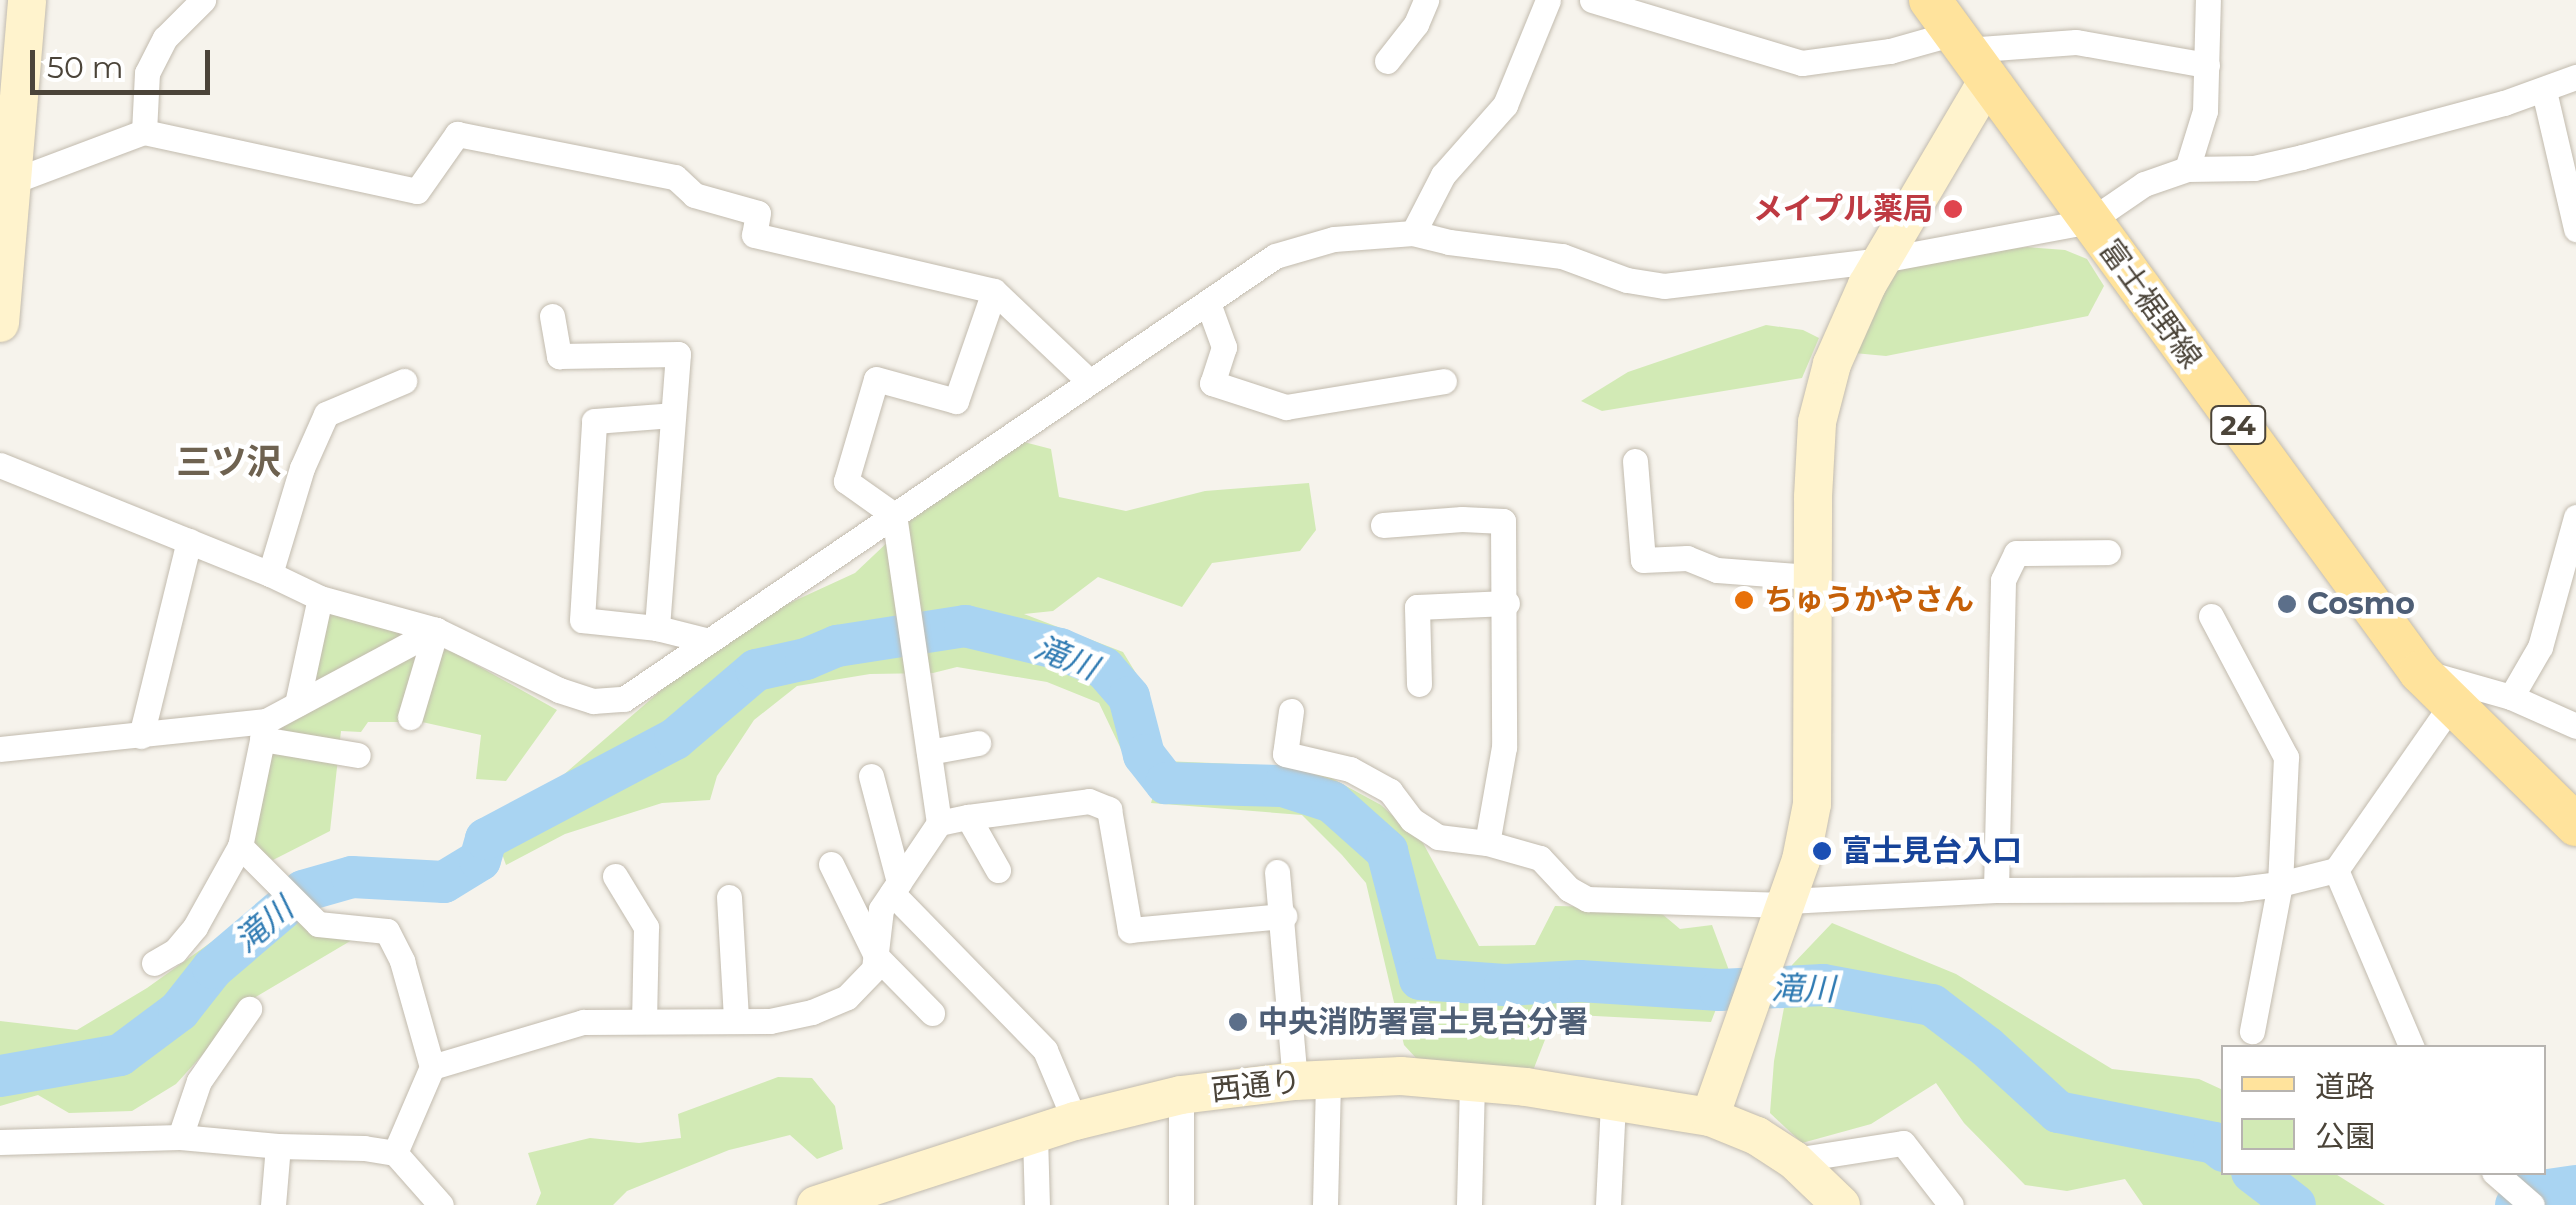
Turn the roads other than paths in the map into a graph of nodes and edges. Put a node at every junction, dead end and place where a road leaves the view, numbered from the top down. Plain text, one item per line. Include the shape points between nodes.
1 (28, 0) edge
2 (203, 0) edge
3 (1426, 0) edge
4 (1548, 0) edge
5 (2208, 0) edge
6 (1609, 3) edge
7 (1959, 41) edge
8 (1387, 60) dead end
9 (2208, 64) junction
10 (2576, 77) edge
11 (2544, 91) junction
12 (144, 132) junction
13 (2187, 169) junction
14 (7, 184) edge
15 (2090, 221) junction
16 (2576, 228) edge
17 (1413, 233) junction
18 (1882, 260) junction
19 (994, 292) junction
20 (1208, 303) junction
21 (552, 316) dead end
22 (0, 322) edge
23 (1089, 380) junction
24 (404, 381) dead end
25 (1444, 381) dead end
26 (673, 415) junction
27 (1635, 461) dead end
28 (0, 465) edge
29 (894, 515) junction
30 (2576, 518) edge
31 (1383, 525) dead end
32 (189, 541) junction
33 (2108, 552) dead end
34 (270, 574) junction
35 (1810, 577) junction
36 (320, 598) junction
37 (1507, 604) junction
38 (2211, 616) dead end
39 (657, 628) junction
40 (436, 630) junction
41 (705, 640) junction
42 (2420, 672) junction
43 (1419, 684) dead end
44 (2511, 698) junction
45 (297, 704) junction
46 (2452, 704) junction
47 (1291, 711) dead end
48 (410, 716) dead end
49 (2576, 726) edge
50 (264, 730) junction
51 (141, 736) junction
52 (978, 743) dead end
53 (0, 749) edge
54 (929, 752) junction
55 (358, 755) dead end
56 (871, 776) dead end
57 (968, 817) junction
58 (939, 822) junction
59 (2576, 825) edge
60 (1487, 843) junction
61 (240, 846) junction
62 (831, 864) dead end
63 (998, 870) dead end
64 (2336, 870) junction
65 (1277, 872) dead end
66 (614, 876) dead end
67 (2280, 884) junction
68 (896, 887) junction
69 (1996, 890) junction
70 (729, 897) dead end
71 (1784, 909) junction
72 (1284, 916) junction
73 (876, 956) junction
74 (154, 963) dead end
75 (248, 1009) dead end
76 (932, 1012) dead end
77 (644, 1020) junction
78 (736, 1020) junction
79 (2252, 1031) dead end
80 (2411, 1045) edge
81 (432, 1067) junction
82 (1311, 1080) junction
83 (1472, 1082) junction
84 (1180, 1095) junction
85 (1613, 1101) junction
86 (1710, 1117) junction
87 (1075, 1121) junction
88 (1034, 1135) junction
89 (180, 1136) junction
90 (0, 1142) edge
91 (278, 1146) junction
92 (396, 1153) junction
93 (1794, 1160) junction
94 (2497, 1175) edge
95 (891, 1192) edge
96 (272, 1205) edge
97 (440, 1205) edge
98 (816, 1205) edge
99 (1036, 1205) edge
100 (1181, 1205) edge
101 (1326, 1205) edge
102 (1469, 1205) edge
103 (1608, 1205) edge
104 (1841, 1205) edge
105 (1951, 1205) edge
106 (2532, 1205) edge

1 - 14 street
2 - 12 street via 166,38 147,73
3 - 8 street
4 - 17 street via 1505,105 1443,176
5 - 9 street
6 - 7 street via 1802,63
7 - 9 street via 2076,42
7 - 15 main road, 富士裾野線 / 24
7 - 18 street
9 - 13 street via 2205,110
10 - 11 street
11 - 13 street via 2254,168
11 - 16 street
12 - 14 street
12 - 19 street via 416,191 457,134 675,177 694,195 758,213 754,234
13 - 15 street via 2144,184
14 - 22 street
15 - 18 street
15 - 42 main road, 富士裾野線 / 24
17 - 18 street via 1562,256 1664,286
17 - 20 street via 1334,239 1275,256
18 - 35 street via 1832,364 1817,422
19 - 23 street
19 - 29 street via 956,400 876,379 846,481
20 - 23 street
20 - 25 street via 1224,347 1212,384 1286,407
21 - 26 street via 559,356 678,354
23 - 29 street
24 - 34 street via 326,414
26 - 39 street
26 - 39 street via 594,421 582,620
27 - 35 street via 1643,560 1687,558 1717,570
28 - 32 street
29 - 41 street
29 - 54 street
30 - 44 street via 2540,647
31 - 37 street via 1503,521
32 - 34 street
32 - 51 street
33 - 69 street via 2016,553 2003,580
34 - 36 street
35 - 71 street via 1812,804
36 - 40 street
36 - 45 street
37 - 43 street via 1416,607
37 - 60 street via 1504,747
38 - 67 street via 2286,757
39 - 41 street
40 - 41 street via 592,701 624,699
40 - 45 street
40 - 48 street
42 - 44 street
42 - 46 main road, 富士裾野線 / 24
44 - 49 street
45 - 50 street
46 - 59 main road, 富士裾野線 / 24
46 - 64 street
47 - 60 street via 1285,754 1350,768 1390,790 1412,820 1438,837
50 - 51 street
50 - 55 street
50 - 61 street
51 - 53 street
52 - 54 street
54 - 58 street
56 - 68 street
57 - 58 street
57 - 63 street
57 - 72 street via 1089,800 1109,809 1130,930
58 - 68 street
60 - 71 street via 1540,858 1587,899
61 - 74 street via 194,926
61 - 81 street via 318,924 387,931
62 - 73 street
64 - 67 street
64 - 80 street
65 - 72 street
66 - 77 street via 646,927
67 - 69 street
67 - 79 street
68 - 73 street via 880,908
68 - 87 street via 1046,1050
69 - 71 street
70 - 78 street
71 - 86 street
72 - 82 street
73 - 76 street
73 - 78 street via 874,969 847,997 770,1021
75 - 89 street via 199,1081
77 - 78 street
77 - 81 street via 584,1022
81 - 92 street
82 - 83 street, 西通り via 1419,1076
82 - 84 street, 西通り
82 - 101 street
83 - 85 street, 西通り
83 - 102 street
84 - 87 street, 西通り
84 - 100 street
85 - 86 street, 西通り
85 - 103 street
86 - 93 street, 西通り
87 - 88 street, 西通り
88 - 95 street, 西通り
88 - 99 street
89 - 90 street
89 - 91 street
91 - 92 street
91 - 96 street
92 - 97 street
93 - 104 street, 西通り
93 - 105 street via 1902,1144
94 - 106 street
95 - 98 street, 西通り

